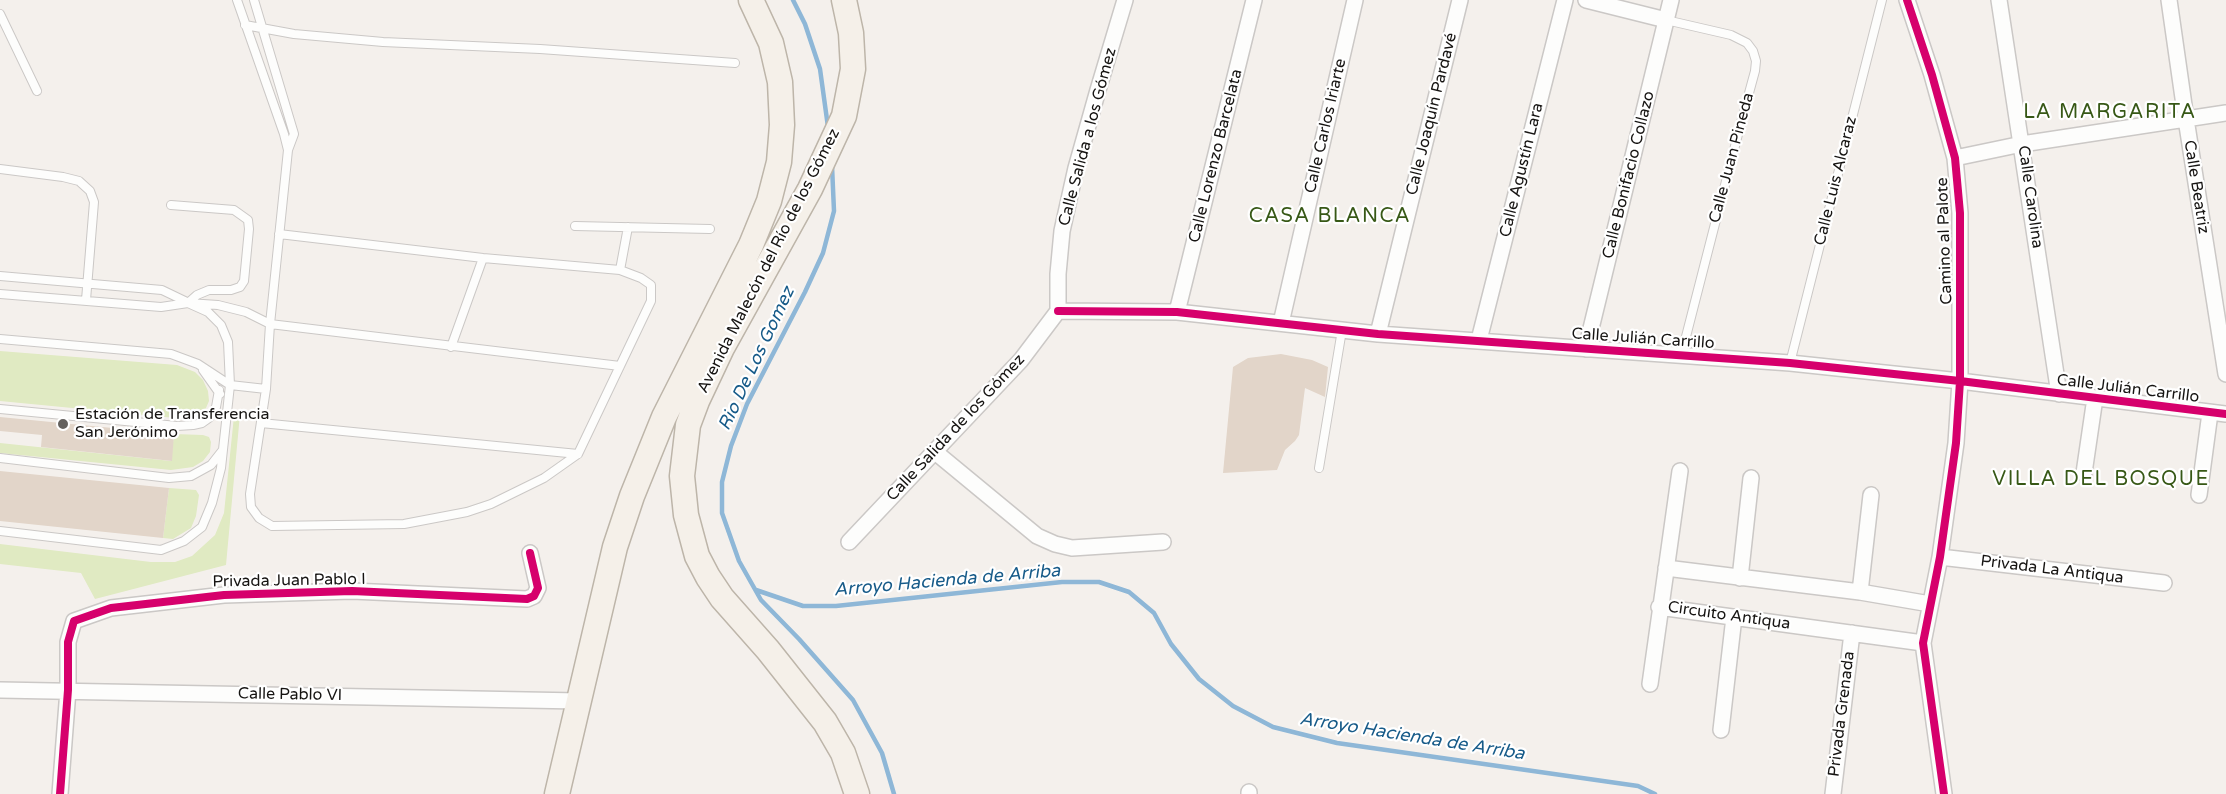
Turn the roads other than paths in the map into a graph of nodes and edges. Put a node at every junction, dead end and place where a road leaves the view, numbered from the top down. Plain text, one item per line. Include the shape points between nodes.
1 (237, 0) edge
2 (254, 0) edge
3 (751, 0) edge
4 (844, 0) edge
5 (1125, 0) edge
6 (1254, 0) edge
7 (1355, 0) edge
8 (1461, 0) edge
9 (1565, 0) edge
10 (1586, 0) edge
11 (1671, 0) edge
12 (1882, 0) edge
13 (1907, 0) edge
14 (1999, 0) edge
15 (2169, 0) edge
16 (0, 14) edge
17 (1666, 21) junction
18 (245, 25) junction
19 (263, 28) junction
20 (735, 63) dead end
21 (278, 79) junction
22 (266, 82) junction
23 (37, 91) dead end
24 (2226, 113) edge
25 (2186, 119) junction
26 (2022, 144) junction
27 (288, 150) junction
28 (1955, 158) junction
29 (0, 169) edge
30 (171, 205) dead end
31 (575, 226) dead end
32 (627, 227) junction
33 (710, 229) dead end
34 (279, 234) junction
35 (483, 258) junction
36 (620, 270) junction
37 (0, 276) edge
38 (87, 284) junction
39 (0, 294) edge
40 (86, 300) junction
41 (188, 303) junction
42 (1058, 311) junction
43 (1177, 312) junction
44 (1281, 323) junction
45 (270, 324) junction
46 (1342, 330) junction
47 (1378, 334) junction
48 (0, 339) edge
49 (1479, 340) junction
50 (451, 347) junction
51 (1586, 349) junction
52 (1681, 356) junction
53 (1790, 363) junction
54 (198, 364) junction
55 (620, 366) junction
56 (2226, 374) edge
57 (1960, 381) junction
58 (230, 386) junction
59 (266, 389) junction
60 (219, 390) junction
61 (2059, 394) junction
62 (2096, 398) junction
63 (0, 409) edge
64 (2210, 412) junction
65 (2226, 414) edge
66 (225, 417) junction
67 (261, 423) junction
68 (222, 451) junction
69 (934, 451) junction
70 (578, 454) junction
71 (0, 458) edge
72 (1319, 468) dead end
73 (1680, 471) dead end
74 (2084, 473) dead end
75 (1751, 478) dead end
76 (1871, 495) dead end
77 (2199, 495) dead end
78 (0, 531) edge
79 (849, 542) dead end
80 (1163, 542) dead end
81 (530, 553) dead end
82 (1940, 557) junction
83 (1666, 568) junction
84 (1740, 578) junction
85 (2164, 583) dead end
86 (1860, 592) junction
87 (1930, 604) junction
88 (1659, 607) junction
89 (1734, 617) junction
90 (1852, 633) junction
91 (1923, 643) junction
92 (1650, 684) dead end
93 (0, 690) edge
94 (68, 690) junction
95 (579, 701) junction
96 (1721, 730) dead end
97 (60, 794) edge
98 (557, 794) edge
99 (857, 794) edge
100 (1833, 794) edge
101 (1944, 794) edge

1 - 18 lane
2 - 19 lane
3 - 95 main road, Avenida Malecón del Río de los Gómez via 771,43 780,82 779,162 751,245 664,417 632,496 615,547
4 - 99 main road, Avenida Malecón del Río de los Gómez via 853,52 844,116 697,401 688,425 682,476 686,515 697,555 708,577 825,722 843,753
5 - 42 street, Calle Salida a los Gómez via 1076,168 1062,231
6 - 43 street, Calle Lorenzo Barcelata
7 - 44 street, Calle Carlos Iriarte
8 - 47 street, Calle Joaquín Pardavé
9 - 49 street, Calle Agustín Lara
10 - 17 street
11 - 17 street, Calle Bonifacio Collazo
12 - 53 lane, Calle Luis Alcaraz
13 - 28 street, Camino al Palote
14 - 26 street, Calle Carolina
15 - 25 street, Calle Beatriz
16 - 23 lane
17 - 51 street, Calle Bonifacio Collazo
17 - 52 lane, Calle Juan Pineda via 1731,35 1747,43 1756,61
18 - 19 lane
18 - 22 lane
19 - 20 lane via 383,42
19 - 21 lane
21 - 22 lane
21 - 27 lane via 294,134
22 - 27 lane
24 - 25 street
25 - 26 street
25 - 56 street, Calle Beatriz
26 - 28 street
26 - 61 street, Calle Carolina
27 - 34 lane
28 - 57 street, Camino al Palote via 1960,213
29 - 38 lane via 63,177 79,181 90,191 94,202
30 - 41 lane via 234,210 248,220 244,281 240,287 231,291 209,290
31 - 32 lane
32 - 33 lane
32 - 36 lane
34 - 35 lane
34 - 45 lane
35 - 36 lane
35 - 50 lane
36 - 55 lane via 651,285 651,301
37 - 38 lane
38 - 40 lane
38 - 41 lane via 162,290
39 - 40 lane
40 - 41 lane via 160,307
41 - 45 lane via 219,305
41 - 58 lane via 208,312 221,325 228,342
42 - 43 street, Calle Julián Carrillo
42 - 69 street, Calle Salida de los Gómez via 1021,360
43 - 44 street, Calle Julián Carrillo
44 - 46 street, Calle Julián Carrillo
45 - 50 lane
45 - 59 lane
46 - 47 street, Calle Julián Carrillo
46 - 72 lane
47 - 49 street, Calle Julián Carrillo
48 - 54 lane via 171,354
49 - 51 street, Calle Julián Carrillo
50 - 55 lane
51 - 52 street, Calle Julián Carrillo
52 - 53 street, Calle Julián Carrillo
53 - 57 street, Calle Julián Carrillo
54 - 58 lane
54 - 60 lane
55 - 70 lane
57 - 61 street, Calle Julián Carrillo
57 - 82 street, Camino al Palote via 1956,443
58 - 59 lane
58 - 66 lane
59 - 67 lane
60 - 63 lane via 209,418 193,425
60 - 66 lane
61 - 62 street, Calle Julián Carrillo
62 - 64 street, Calle Julián Carrillo
62 - 74 street
64 - 65 street, Calle Julián Carrillo
64 - 77 street
66 - 68 lane
67 - 70 lane
67 - 70 lane via 251,507 272,526 404,525 467,512 536,483
68 - 71 lane via 201,471 170,478
68 - 78 lane via 212,503 201,527 184,541 161,549
69 - 79 street, Calle Salida de los Gómez
69 - 80 street via 1037,536 1055,544 1072,548
73 - 83 street, Circuito Antiqua
75 - 84 street
76 - 86 street
81 - 94 street, Privada Juan Pablo I via 538,588 527,599 352,591 224,595 93,613 74,621 68,642
82 - 85 street, Privada La Antiqua
82 - 87 street, Camino al Palote
83 - 84 street
83 - 88 street, Circuito Antiqua
84 - 86 street
86 - 87 street
87 - 91 street, Camino al Palote
88 - 89 street, Circuito Antiqua
88 - 92 street
89 - 90 street, Circuito Antiqua
89 - 96 street
90 - 91 street, Circuito Antiqua
90 - 100 street, Privada Grenada
91 - 101 street, Camino al Palote
93 - 94 street, Calle Pablo VI
94 - 95 street, Calle Pablo VI
94 - 97 street
95 - 98 main road, Avenida Malecón del Río de los Gómez

